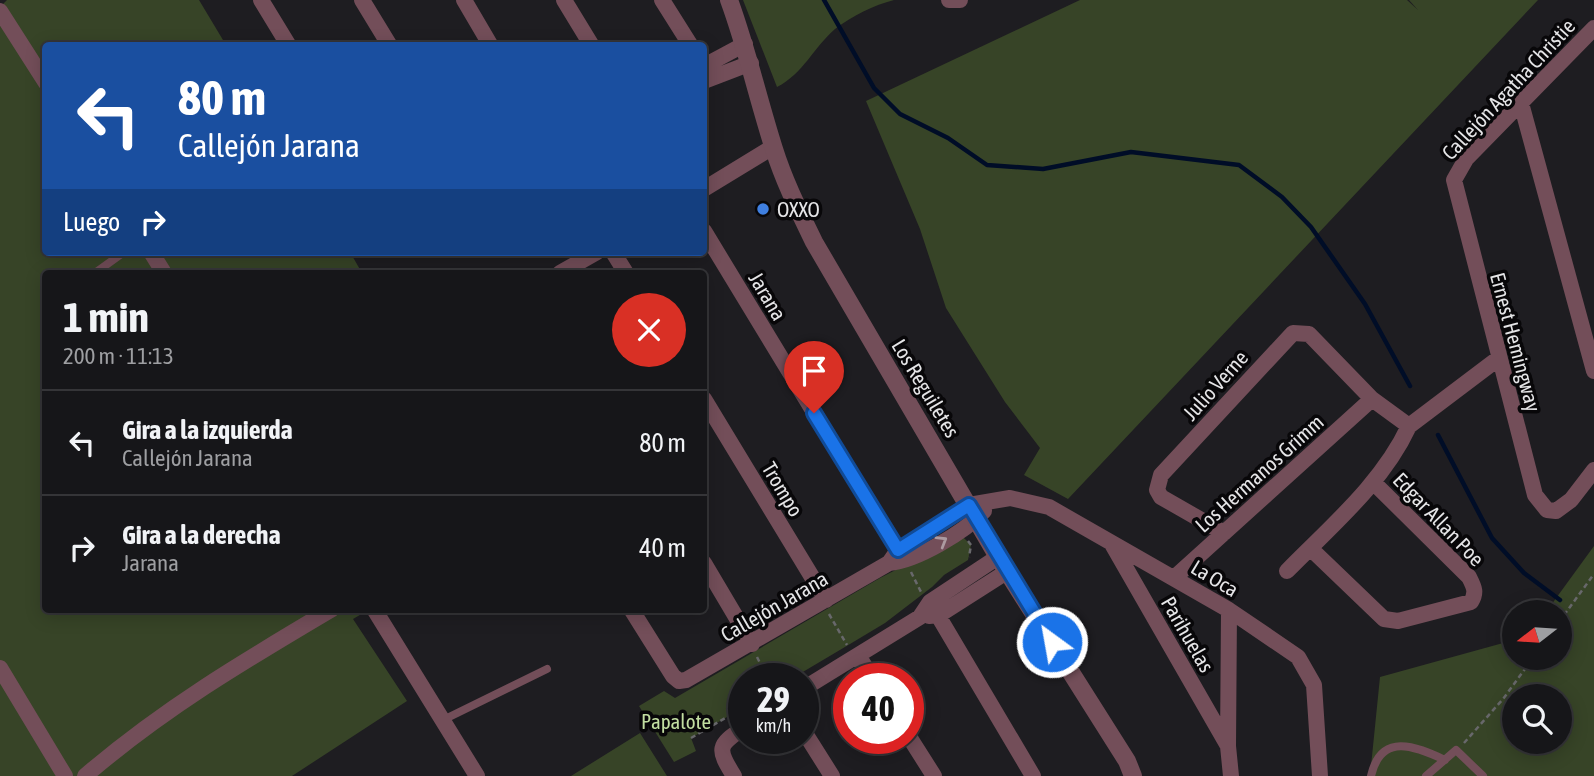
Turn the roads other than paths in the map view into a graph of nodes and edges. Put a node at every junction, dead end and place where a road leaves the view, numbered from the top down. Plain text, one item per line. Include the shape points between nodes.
1 (261, 0) edge
2 (362, 0) edge
3 (464, 0) edge
4 (564, 0) edge
5 (662, 0) edge
6 (729, 0) edge
7 (949, 0) edge
8 (960, 0) edge
9 (0, 10) edge
10 (1594, 28) edge
11 (287, 42) edge
12 (388, 42) edge
13 (489, 42) edge
14 (590, 42) edge
15 (688, 42) edge
16 (745, 44) junction
17 (751, 63) junction
18 (707, 72) edge
19 (707, 73) edge
20 (42, 77) edge
21 (1521, 103) junction
22 (773, 148) junction
23 (1454, 180) joint
24 (707, 187) edge
25 (707, 237) edge
26 (118, 256) edge
27 (590, 256) edge
28 (99, 270) edge
29 (566, 270) edge
30 (1499, 358) junction
31 (1594, 371) edge
32 (1373, 399) junction
33 (707, 404) edge
34 (1409, 426) junction
35 (1594, 470) edge
36 (1373, 482) junction
37 (973, 512) junction
38 (1224, 533) junction
39 (1112, 544) junction
40 (1310, 548) junction
41 (897, 558) junction
42 (1003, 564) junction
43 (707, 568) edge
44 (1287, 571) dead end
45 (1174, 578) junction
46 (826, 600) junction
47 (928, 606) junction
48 (1229, 610) junction
49 (325, 613) edge
50 (376, 613) edge
51 (634, 613) edge
52 (752, 644) junction
53 (852, 649) junction
54 (862, 663) edge
55 (0, 668) edge
56 (547, 669) dead end
57 (819, 676) edge
58 (443, 720) junction
59 (728, 738) edge
60 (1228, 746) junction
61 (818, 754) edge
62 (920, 754) edge
63 (1445, 760) junction
64 (65, 776) edge
65 (85, 776) edge
66 (477, 776) edge
67 (734, 776) edge
68 (832, 776) edge
69 (933, 776) edge
70 (1033, 776) edge
71 (1133, 776) edge
72 (1231, 776) edge
73 (1320, 776) edge
74 (1371, 776) edge
75 (1426, 776) edge
76 (1483, 776) edge

1 - 11 street
2 - 12 street
3 - 13 street
4 - 14 street
5 - 15 street
6 - 16 street, Los Reguiletes
7 - 8 street
9 - 20 street
10 - 21 street, Callejón Agatha Christie
16 - 17 street, Los Reguiletes
16 - 18 street
17 - 19 street
17 - 22 street, Los Reguiletes
21 - 23 street, Callejón Agatha Christie via 1466,159
21 - 31 street
22 - 24 street
22 - 37 street, Los Reguiletes via 814,242
23 - 30 street, Ernest Hemingway
25 - 41 street, Jarana
26 - 28 lane
27 - 29 street
30 - 34 street
30 - 35 street, Ernest Hemingway via 1535,495 1547,510 1556,511 1571,500
32 - 34 street
32 - 38 street, Los Hermanos Grimm
32 - 38 street, Julio Verne via 1310,334 1300,331 1285,339 1158,482 1161,497
33 - 46 street, Trompo
34 - 36 street
36 - 40 street
36 - 40 street, Edgar Allan Poe via 1469,577 1474,587 1471,602 1398,621 1384,619
37 - 39 street, La Oca via 992,501 1010,498 1049,508
37 - 41 street, Callejón Jarana
37 - 42 street, Los Reguiletes
38 - 45 street, Los Hermanos Grimm
39 - 45 street, La Oca
39 - 60 street, Parihuelas
40 - 44 street
41 - 46 street, Callejón Jarana
42 - 47 street
42 - 71 street, Los Reguiletes
43 - 52 street
45 - 48 street, La Oca
46 - 52 street, Callejón Jarana
47 - 53 street via 920,617
47 - 70 street
48 - 60 street, Parihuelas
48 - 73 street, La Oca via 1298,657 1310,674
49 - 65 street via 193,693 139,730
50 - 58 street
51 - 52 street, Callejón Jarana via 678,681
53 - 54 street
53 - 57 street
55 - 64 street
56 - 58 lane
58 - 66 street
59 - 67 street via 721,749
60 - 72 street, Parihuelas
61 - 68 street
62 - 69 street
63 - 74 lane via 1418,747 1400,746 1376,758
63 - 75 lane
63 - 76 lane via 1456,750

